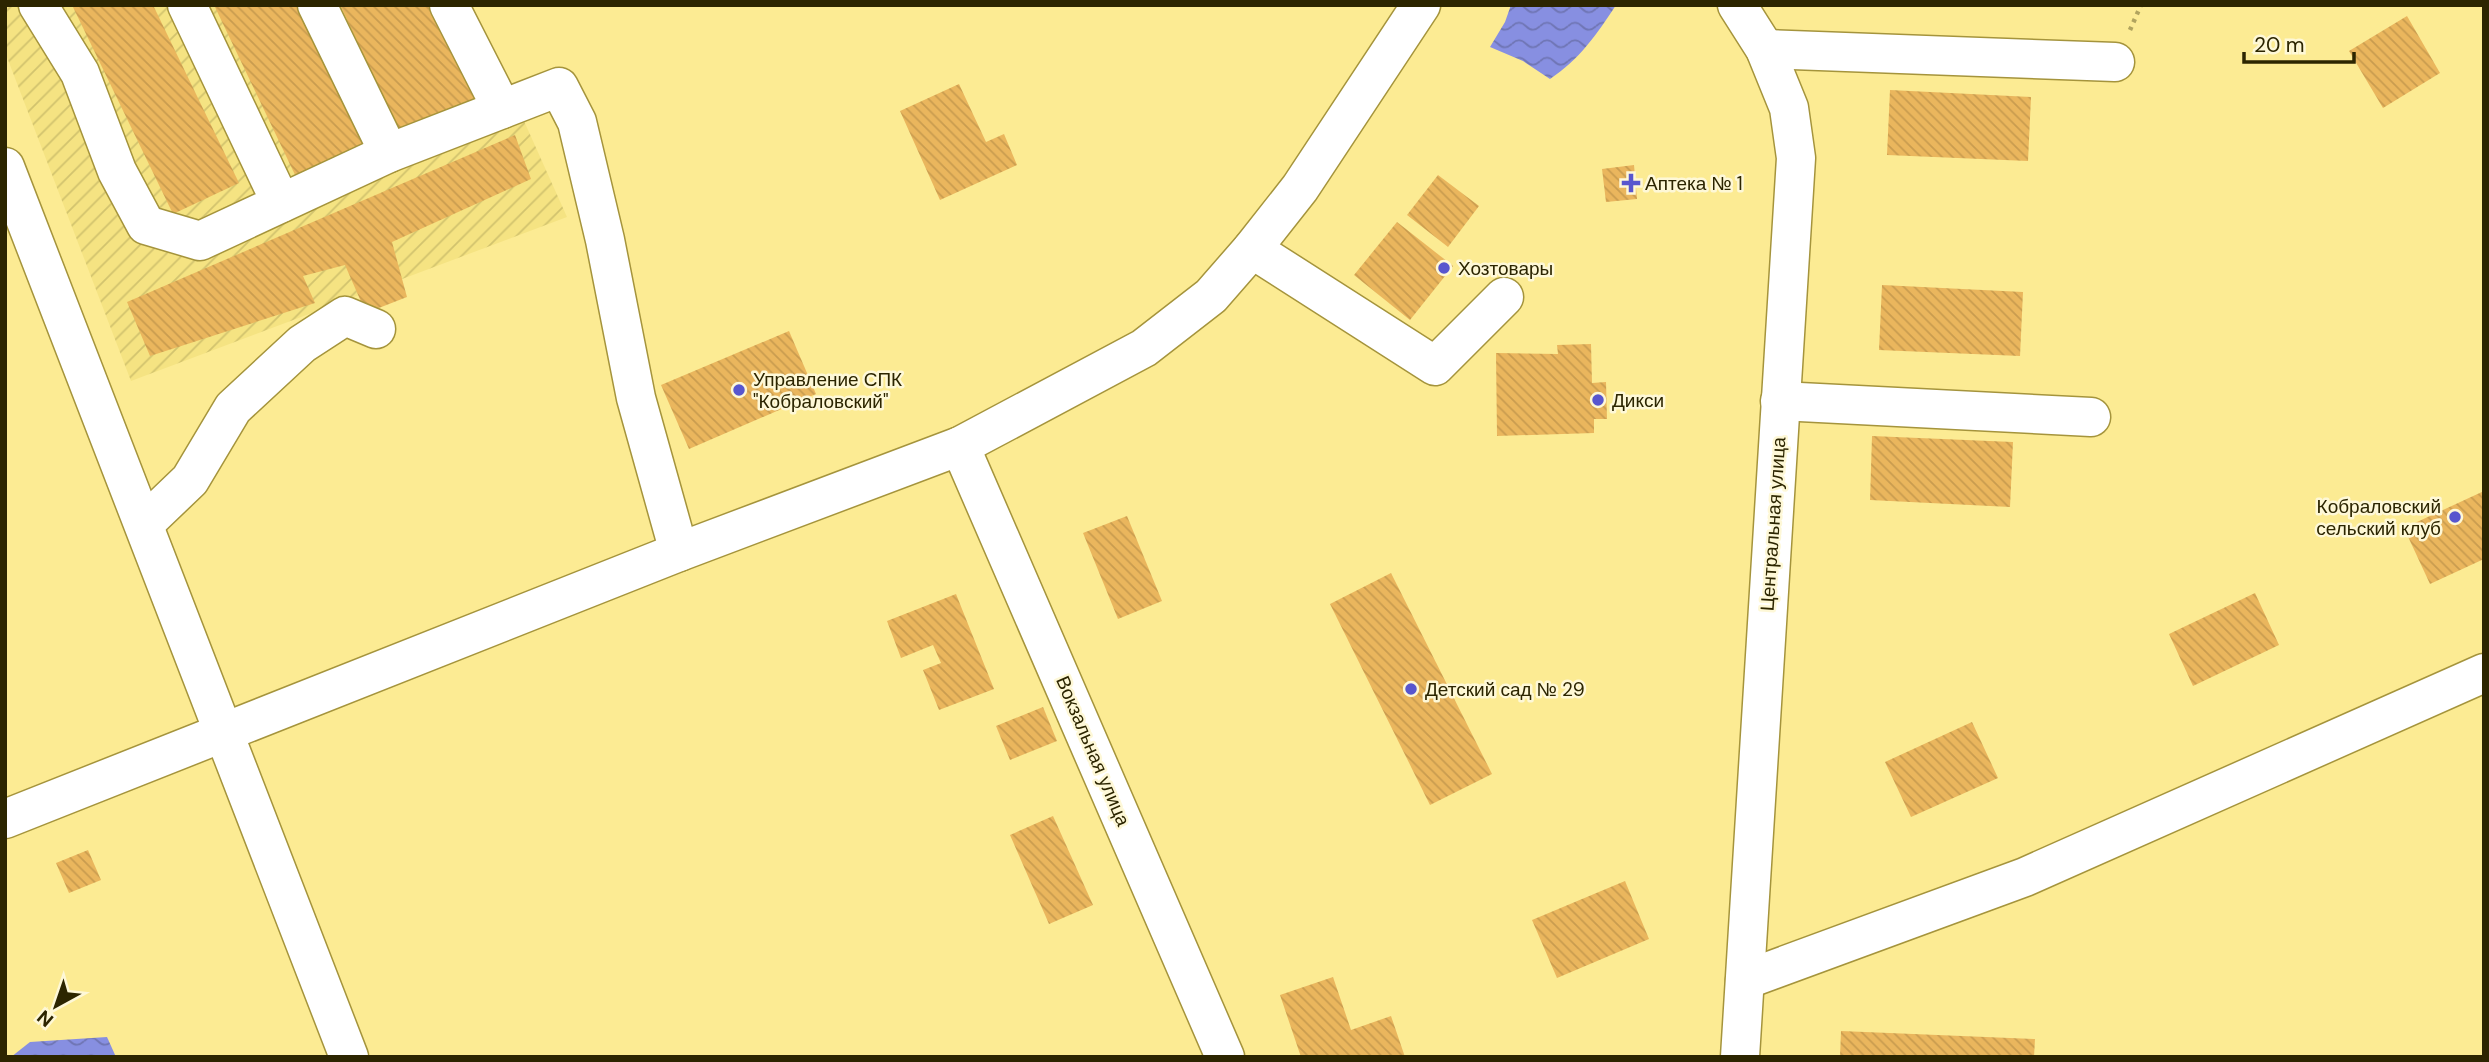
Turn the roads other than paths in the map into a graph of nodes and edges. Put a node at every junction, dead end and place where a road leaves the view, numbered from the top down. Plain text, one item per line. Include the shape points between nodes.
1 (38, 5) edge
2 (187, 5) edge
3 (317, 5) edge
4 (449, 5) edge
5 (1421, 5) edge
6 (1737, 5) edge
7 (1765, 49) junction
8 (2115, 62) dead end
9 (502, 109) junction
10 (389, 153) junction
11 (5, 167) edge
12 (281, 203) junction
13 (1252, 249) junction
14 (1504, 297) dead end
15 (376, 329) dead end
16 (1780, 401) junction
17 (2091, 417) dead end
18 (960, 446) junction
19 (144, 524) junction
20 (679, 552) junction
21 (2484, 673) edge
22 (224, 734) junction
23 (5, 819) edge
24 (1745, 980) junction
25 (349, 1057) edge
26 (1225, 1057) edge
27 (1740, 1057) edge

1 - 12 street via 80,73 117,172 146,225 201,241
2 - 12 street
3 - 10 street
4 - 9 street
5 - 13 street via 1300,188
6 - 7 street, Центральная улица
7 - 8 street
7 - 16 street, Центральная улица via 1789,108 1796,158
9 - 10 street
9 - 20 street via 559,87 577,122 636,398
10 - 12 street
11 - 19 street
13 - 14 street via 1435,366
13 - 18 street via 1211,296 1144,348
15 - 19 street via 345,316 302,344 233,408 190,480
16 - 17 street
16 - 24 street, Центральная улица
18 - 20 street
18 - 26 street, Вокзальная улица
19 - 22 street
20 - 22 street
21 - 24 street via 2025,877
22 - 23 street
22 - 25 street
24 - 27 street, Центральная улица

